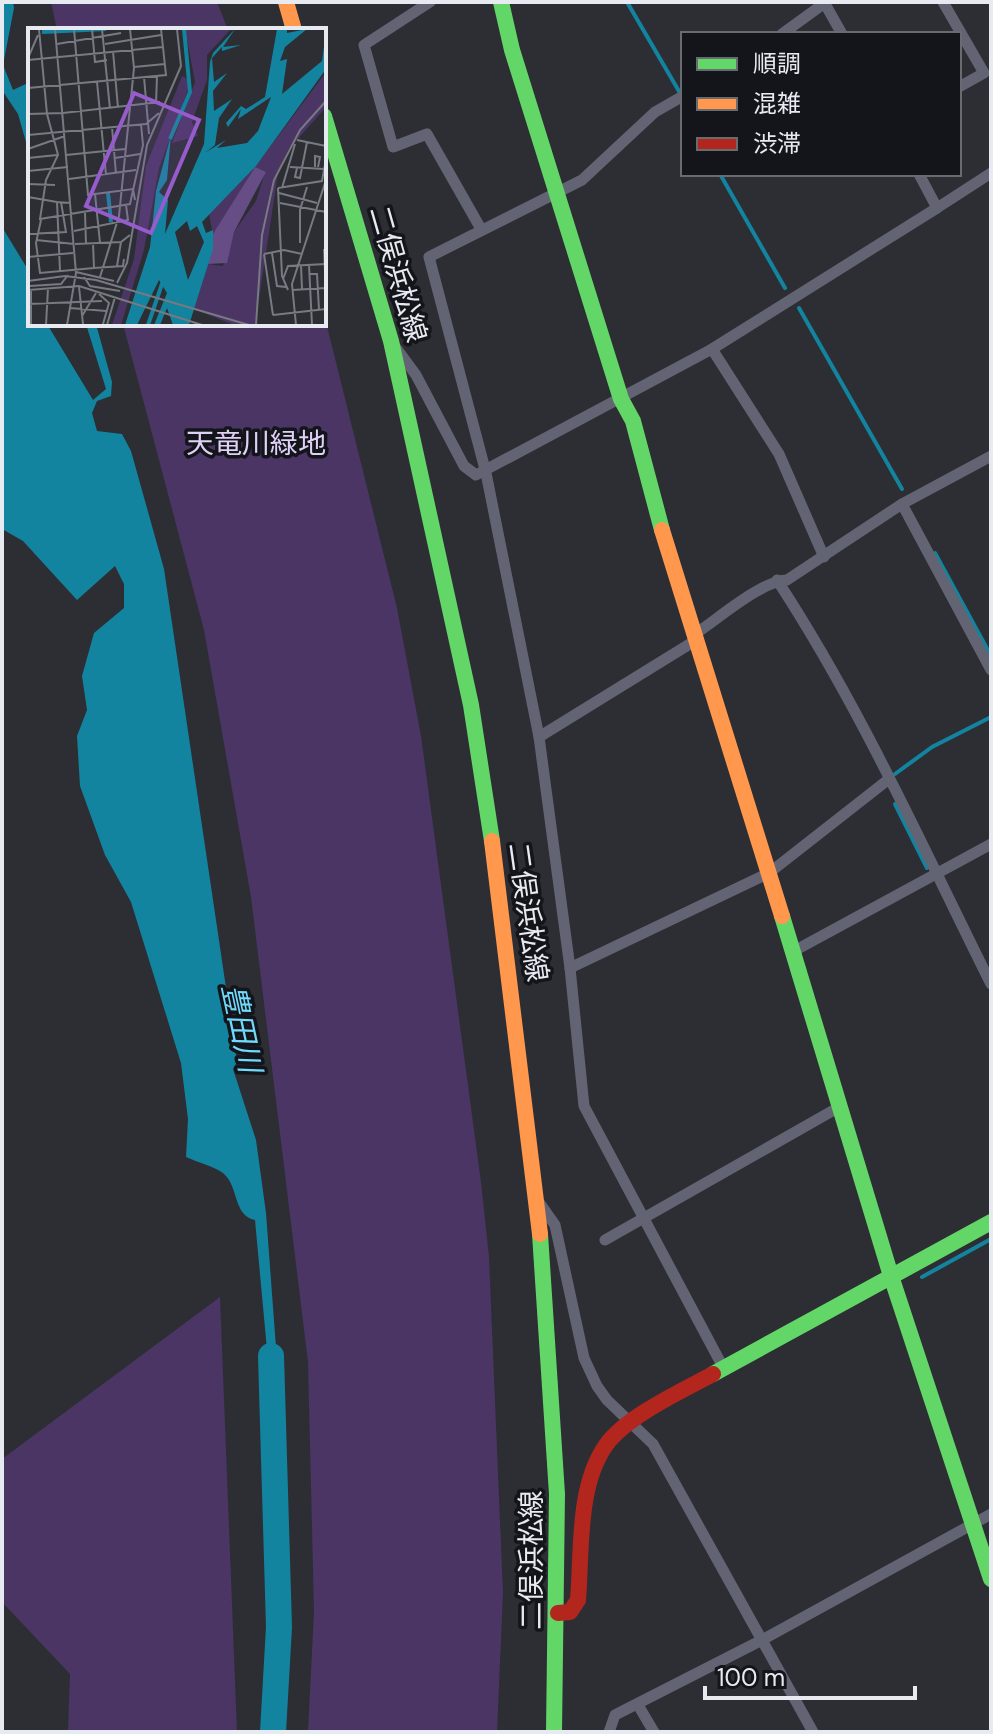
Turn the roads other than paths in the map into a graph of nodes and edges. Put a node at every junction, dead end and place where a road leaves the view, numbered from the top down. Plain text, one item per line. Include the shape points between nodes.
1 (286, 2) edge
2 (430, 2) edge
3 (501, 2) edge
4 (825, 2) edge
5 (943, 2) edge
6 (293, 28) edge
7 (785, 32) edge
8 (841, 32) edge
9 (960, 32) edge
10 (961, 33) edge
11 (961, 86) edge
12 (679, 98) edge
13 (326, 123) edge
14 (991, 173) edge
15 (920, 176) edge
16 (557, 192) junction
17 (937, 208) junction
18 (481, 229) junction
19 (391, 341) junction
20 (712, 349) junction
21 (621, 399) junction
22 (991, 456) edge
23 (486, 473) junction
24 (902, 504) junction
25 (824, 557) junction
26 (777, 580) junction
27 (695, 634) junction
28 (991, 670) edge
29 (539, 737) junction
30 (889, 779) junction
31 (991, 844) edge
32 (769, 873) junction
33 (936, 874) junction
34 (794, 951) junction
35 (570, 968) junction
36 (991, 984) edge
37 (841, 1106) junction
38 (536, 1197) junction
39 (644, 1218) junction
40 (991, 1222) edge
41 (605, 1240) dead end
42 (891, 1276) junction
43 (724, 1369) junction
44 (630, 1424) junction
45 (991, 1514) edge
46 (973, 1524) junction
47 (991, 1579) edge
48 (558, 1613) junction
49 (762, 1640) junction
50 (638, 1705) junction
51 (554, 1732) edge
52 (609, 1732) edge
53 (654, 1732) edge
54 (813, 1732) edge

1 - 6 street
2 - 18 street via 364,45 393,147 427,134
3 - 16 street
4 - 7 street
4 - 8 street
5 - 9 street
10 - 11 street via 984,73
12 - 16 street via 655,112 582,180
13 - 19 street, 二俣浜松線
14 - 17 street
15 - 17 street
16 - 18 street
16 - 21 street
17 - 20 street
18 - 23 street via 429,257
19 - 23 street via 416,375 464,466 476,475
19 - 38 street, 二俣浜松線 via 471,705
20 - 21 street
20 - 25 street via 779,454
21 - 23 street
21 - 27 street via 633,421
22 - 24 street
23 - 29 street
24 - 25 street
24 - 28 street
25 - 26 street via 787,580
26 - 27 street
26 - 30 street via 817,641
27 - 29 street via 693,642
27 - 32 street
29 - 35 street
30 - 32 street
30 - 33 street
31 - 33 street
32 - 34 street
32 - 35 street
33 - 34 street
33 - 36 street
34 - 37 street
35 - 39 street via 584,1106
37 - 39 street
37 - 42 street
38 - 44 street via 555,1225 584,1358 602,1393
38 - 48 street, 二俣浜松線 via 551,1368
39 - 41 street
39 - 43 street
40 - 42 street
42 - 43 street
42 - 46 street
43 - 44 street
44 - 48 street via 607,1444 589,1480 578,1600 570,1612
44 - 49 street via 653,1444
45 - 46 street
46 - 47 street
46 - 49 street
48 - 51 street, 二俣浜松線
49 - 50 street
49 - 54 street
50 - 52 street via 615,1715
50 - 53 street

